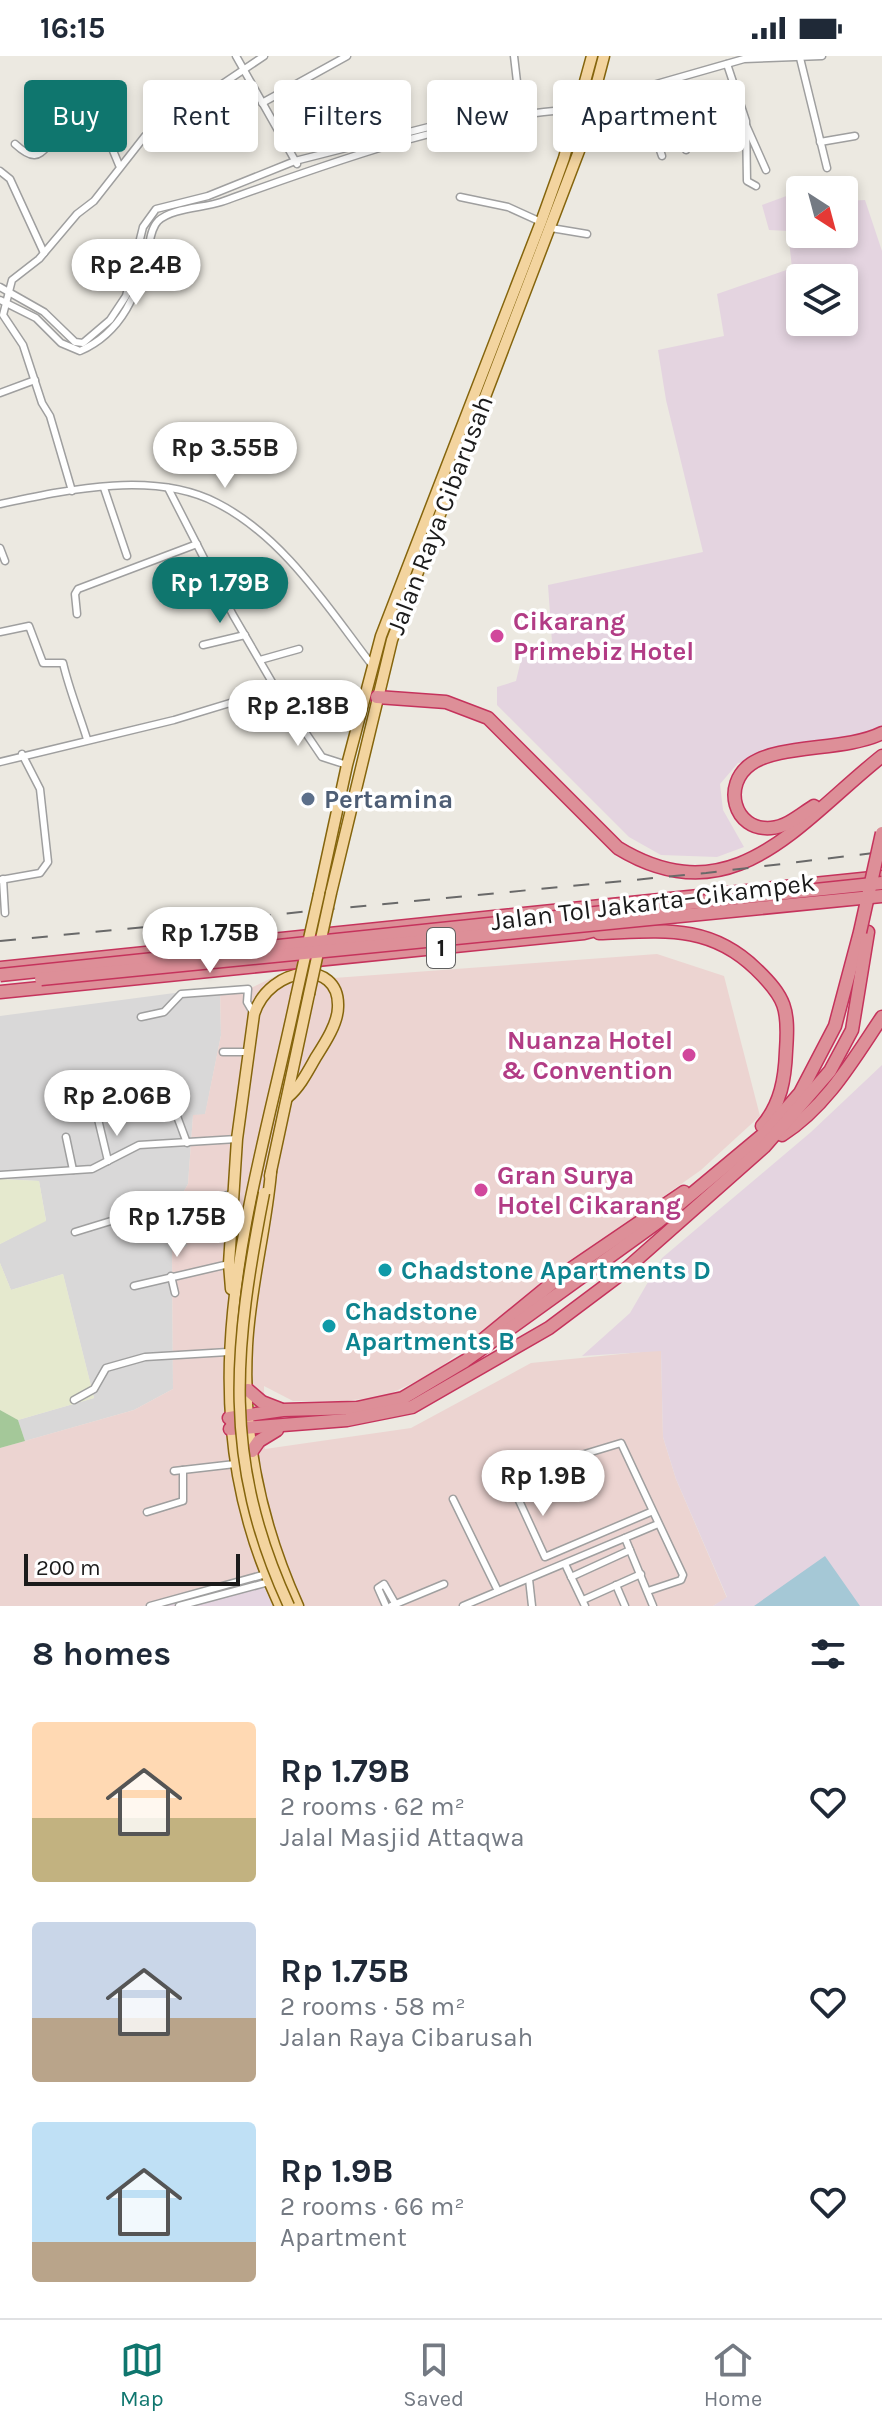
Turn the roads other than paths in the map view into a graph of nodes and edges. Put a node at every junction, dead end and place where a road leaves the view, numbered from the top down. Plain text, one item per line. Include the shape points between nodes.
1 (236, 56) edge
2 (264, 56) edge
3 (347, 56) edge
4 (514, 56) edge
5 (592, 56) edge
6 (604, 56) edge
7 (822, 56) edge
8 (800, 58) junction
9 (727, 64) junction
10 (244, 71) junction
11 (517, 80) edge
12 (586, 80) edge
13 (598, 80) edge
14 (675, 80) edge
15 (262, 103) junction
16 (746, 125) junction
17 (427, 129) edge
18 (855, 136) dead end
19 (427, 139) edge
20 (820, 142) junction
21 (15, 144) dead end
22 (24, 152) edge
23 (112, 152) edge
24 (564, 152) edge
25 (579, 152) edge
26 (661, 152) edge
27 (662, 156) dead end
28 (295, 161) junction
29 (119, 165) junction
30 (827, 168) dead end
31 (766, 170) dead end
32 (0, 171) edge
33 (300, 171) junction
34 (756, 186) dead end
35 (460, 197) dead end
36 (541, 222) junction
37 (551, 228) junction
38 (587, 234) dead end
39 (44, 253) junction
40 (4, 289) edge
41 (4, 302) edge
42 (35, 380) junction
43 (0, 393) edge
44 (104, 488) junction
45 (168, 488) junction
46 (72, 491) junction
47 (0, 504) edge
48 (197, 544) junction
49 (0, 548) edge
50 (127, 556) dead end
51 (5, 561) dead end
52 (77, 614) dead end
53 (0, 630) edge
54 (245, 635) junction
55 (203, 645) dead end
56 (299, 649) dead end
57 (260, 660) junction
58 (372, 665) junction
59 (384, 668) junction
60 (276, 689) junction
61 (370, 696) junction
62 (287, 703) junction
63 (882, 733) edge
64 (87, 739) junction
65 (22, 754) junction
66 (882, 756) edge
67 (0, 762) edge
68 (347, 765) junction
69 (837, 792) junction
70 (882, 833) edge
71 (882, 864) edge
72 (2, 880) edge
73 (882, 880) edge
74 (325, 893) junction
75 (882, 897) edge
76 (5, 913) dead end
77 (864, 932) junction
78 (584, 933) junction
79 (0, 968) edge
80 (0, 975) edge
81 (0, 983) edge
82 (0, 992) edge
83 (254, 1014) junction
84 (141, 1017) dead end
85 (882, 1017) edge
86 (223, 1052) dead end
87 (247, 1052) junction
88 (165, 1084) dead end
89 (92, 1094) dead end
90 (288, 1097) junction
91 (66, 1137) dead end
92 (237, 1139) junction
93 (187, 1143) junction
94 (764, 1147) junction
95 (108, 1161) junction
96 (260, 1167) junction
97 (73, 1170) junction
98 (271, 1172) junction
99 (0, 1175) edge
100 (262, 1193) junction
101 (233, 1194) junction
102 (75, 1232) dead end
103 (229, 1264) junction
104 (171, 1276) junction
105 (134, 1286) dead end
106 (175, 1293) dead end
107 (232, 1299) junction
108 (228, 1352) junction
109 (452, 1369) junction
110 (248, 1395) junction
111 (74, 1400) dead end
112 (228, 1400) junction
113 (283, 1410) junction
114 (250, 1426) junction
115 (284, 1426) junction
116 (230, 1428) junction
117 (252, 1451) junction
118 (235, 1464) junction
119 (183, 1470) junction
120 (174, 1471) dead end
121 (453, 1499) dead end
122 (653, 1511) junction
123 (147, 1512) dead end
124 (658, 1524) junction
125 (625, 1538) junction
126 (630, 1550) junction
127 (565, 1564) junction
128 (641, 1574) junction
129 (571, 1577) junction
130 (267, 1578) junction
131 (529, 1579) junction
132 (444, 1584) dead end
133 (616, 1585) junction
134 (498, 1591) junction
135 (648, 1591) junction
136 (591, 1597) junction
137 (584, 1603) edge
138 (150, 1606) edge
139 (179, 1606) edge
140 (284, 1606) edge
141 (298, 1606) edge
142 (392, 1606) edge
143 (463, 1606) edge
144 (532, 1606) edge
145 (595, 1606) edge
146 (625, 1606) edge
147 (653, 1606) edge

1 - 10 street
2 - 10 street
3 - 15 street
4 - 11 street
5 - 12 main road, Jalan Raya Cibarusah
6 - 13 main road, Jalan Raya Cibarusah
7 - 8 street
8 - 9 street via 763,57
8 - 20 street
9 - 14 street
9 - 16 street
10 - 15 street
10 - 29 street via 153,129
15 - 28 street
16 - 31 street
16 - 34 street via 747,181
17 - 28 street
18 - 20 street
19 - 33 street
20 - 30 street
21 - 22 street
23 - 29 street
24 - 36 main road, Jalan Raya Cibarusah
25 - 37 main road, Jalan Raya Cibarusah
26 - 27 street
28 - 33 street
28 - 40 street via 150,213 126,296 110,320 83,343
29 - 39 street via 94,201
32 - 39 street via 10,179
33 - 41 street via 160,220 133,301 108,332 80,351
35 - 36 street via 508,207
36 - 58 main road, Jalan Raya Cibarusah
37 - 38 street
37 - 59 main road, Jalan Raya Cibarusah via 419,564
39 - 40 street
40 - 41 street
41 - 42 street via 3,315 18,334
42 - 43 street
42 - 46 street
44 - 45 street
44 - 46 street
44 - 50 street
45 - 48 street
45 - 58 street via 217,502 268,541 306,579
46 - 47 street
48 - 52 street via 78,589
48 - 54 street
49 - 51 street
53 - 64 street via 29,626 43,663 63,663
54 - 55 street
54 - 57 street
56 - 57 street
57 - 60 street
58 - 59 main road
58 - 61 main road, Jalan Raya Cibarusah
59 - 61 main road, Jalan Raya Cibarusah
60 - 62 street
60 - 64 street
61 - 62 street via 319,693
61 - 68 main road, Jalan Raya Cibarusah
61 - 69 highway via 446,702 477,712 518,745 618,848 674,873 729,869 762,856
61 - 74 main road, Jalan Raya Cibarusah
62 - 68 street via 322,757
63 - 69 highway via 761,759 742,773 733,797 746,821 768,829
64 - 65 street
65 - 67 street
65 - 72 street via 40,789 48,862 40,873
66 - 69 highway
68 - 74 main road, Jalan Raya Cibarusah
70 - 77 highway, bridge
71 - 77 highway, bridge
72 - 76 street
73 - 79 highway, Jalan Tol Jakarta–Cikampek / 1
73 - 80 highway, 1, bridge
74 - 90 main road, Jalan Raya Cibarusah, bridge
74 - 96 main road, Jalan Raya Cibarusah, bridge via 296,997
75 - 78 highway, Jalan Tol Jakarta–Cikampek / 1
75 - 81 highway, 1, bridge
77 - 94 highway via 857,1006 842,1051
77 - 109 highway via 831,1037 783,1114 658,1222
78 - 82 highway, Jalan Tol Jakarta–Cikampek / 1
78 - 109 highway via 677,932 717,939 734,948 786,1004 781,1090 770,1117 739,1149 549,1284
83 - 84 street via 247,1002 248,989 232,988 181,994 164,1012
83 - 87 main road
83 - 90 main road via 265,990 284,977 320,976 337,996 333,1025
85 - 94 highway via 821,1103
86 - 87 street
87 - 92 main road
88 - 93 street
89 - 95 street
90 - 98 main road, Jalan Raya Cibarusah
91 - 97 street
92 - 93 street
92 - 101 main road
93 - 95 street via 139,1145
94 - 115 highway via 580,1305 445,1389 398,1412
95 - 97 street
96 - 100 main road, Jalan Raya Cibarusah
96 - 107 main road, Jalan Raya Cibarusah
97 - 99 street
98 - 100 main road, Jalan Raya Cibarusah
98 - 110 main road, Jalan Raya Cibarusah via 250,1319
100 - 140 main road, Jalan Raya Cibarusah, bridge via 242,1310 238,1390 246,1479
101 - 102 street
101 - 103 main road
103 - 104 street
103 - 107 main road
104 - 105 street
104 - 106 street
107 - 108 main road, Jalan Raya Cibarusah
108 - 111 street via 128,1360 106,1368 96,1387
108 - 112 main road, Jalan Raya Cibarusah
109 - 113 highway via 403,1398 374,1406
110 - 112 main road via 238,1406
110 - 113 highway
110 - 114 main road, Jalan Raya Cibarusah
112 - 116 main road, Jalan Raya Cibarusah
113 - 114 highway
114 - 115 highway
114 - 116 highway
114 - 117 main road, Jalan Raya Cibarusah
115 - 117 highway via 262,1438
116 - 118 main road, Jalan Raya Cibarusah
117 - 141 main road, Jalan Raya Cibarusah via 271,1545
118 - 119 street
118 - 130 main road, Jalan Raya Cibarusah
119 - 120 street
119 - 123 street via 183,1501
121 - 134 street
122 - 122 street via 619,1441 510,1481 545,1557
122 - 124 street
124 - 125 street
124 - 135 street via 682,1578
125 - 126 street
125 - 127 street
126 - 128 street
126 - 129 street
127 - 129 street
127 - 131 street
128 - 133 street
128 - 135 street
129 - 137 street
130 - 138 street
130 - 139 street
130 - 140 main road, Jalan Raya Cibarusah
131 - 134 street
131 - 144 street
132 - 142 street
133 - 136 street
133 - 146 street
134 - 143 street
135 - 147 street
136 - 137 street
136 - 145 street

